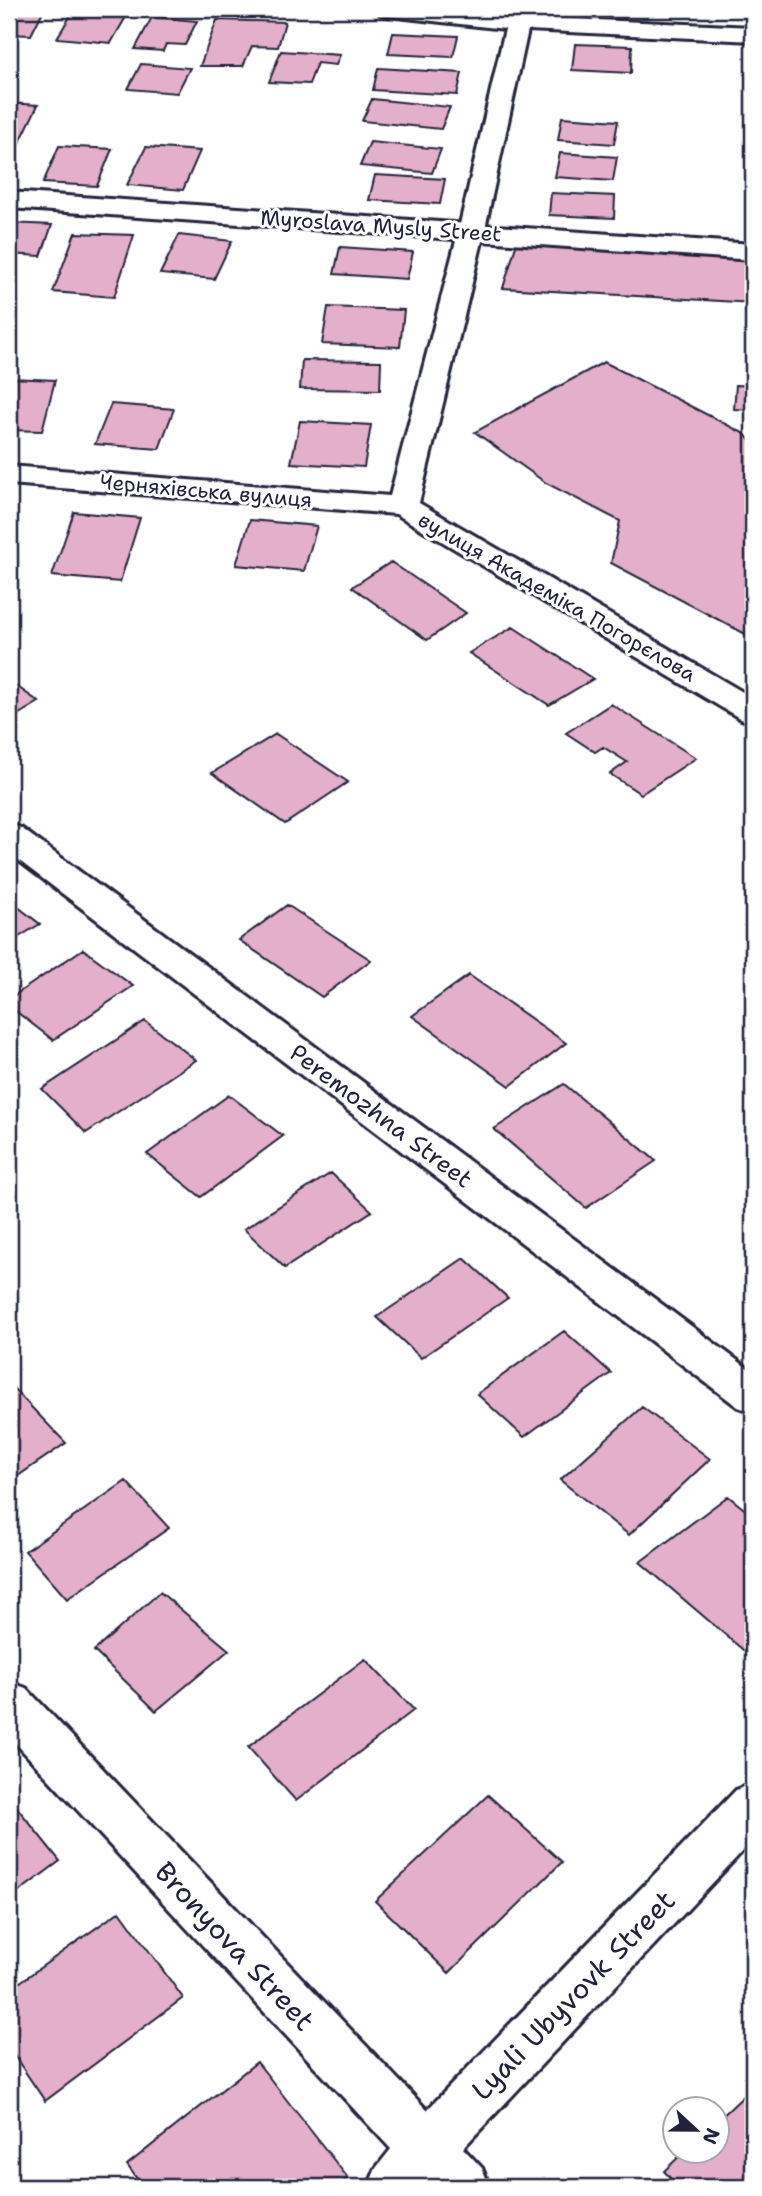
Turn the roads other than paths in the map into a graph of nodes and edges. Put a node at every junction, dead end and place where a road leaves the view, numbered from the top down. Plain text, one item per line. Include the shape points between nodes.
1 (388, 9) edge
2 (519, 16) edge
3 (753, 34) edge
4 (9, 200) edge
5 (471, 233) junction
6 (753, 251) edge
7 (9, 475) edge
8 (403, 506) junction
9 (753, 712) edge
10 (9, 836) edge
11 (753, 1395) edge
12 (9, 1703) edge
13 (753, 1806) edge
14 (410, 2169) edge
15 (463, 2187) edge

1 - 2 street
2 - 3 street
2 - 5 street, вулиця Академіка Погорєлова
4 - 5 street, Myroslava Mysly Street
5 - 6 street, Myroslava Mysly Street
5 - 8 street, вулиця Академіка Погорєлова
7 - 8 street, Черняхівська вулиця
8 - 9 street, вулиця Академіка Погорєлова
10 - 11 street, Peremozhna Street
12 - 14 street, Bronyova Street
13 - 14 street, Lyali Ubyvovk Street
14 - 15 street, Bronyova Street

